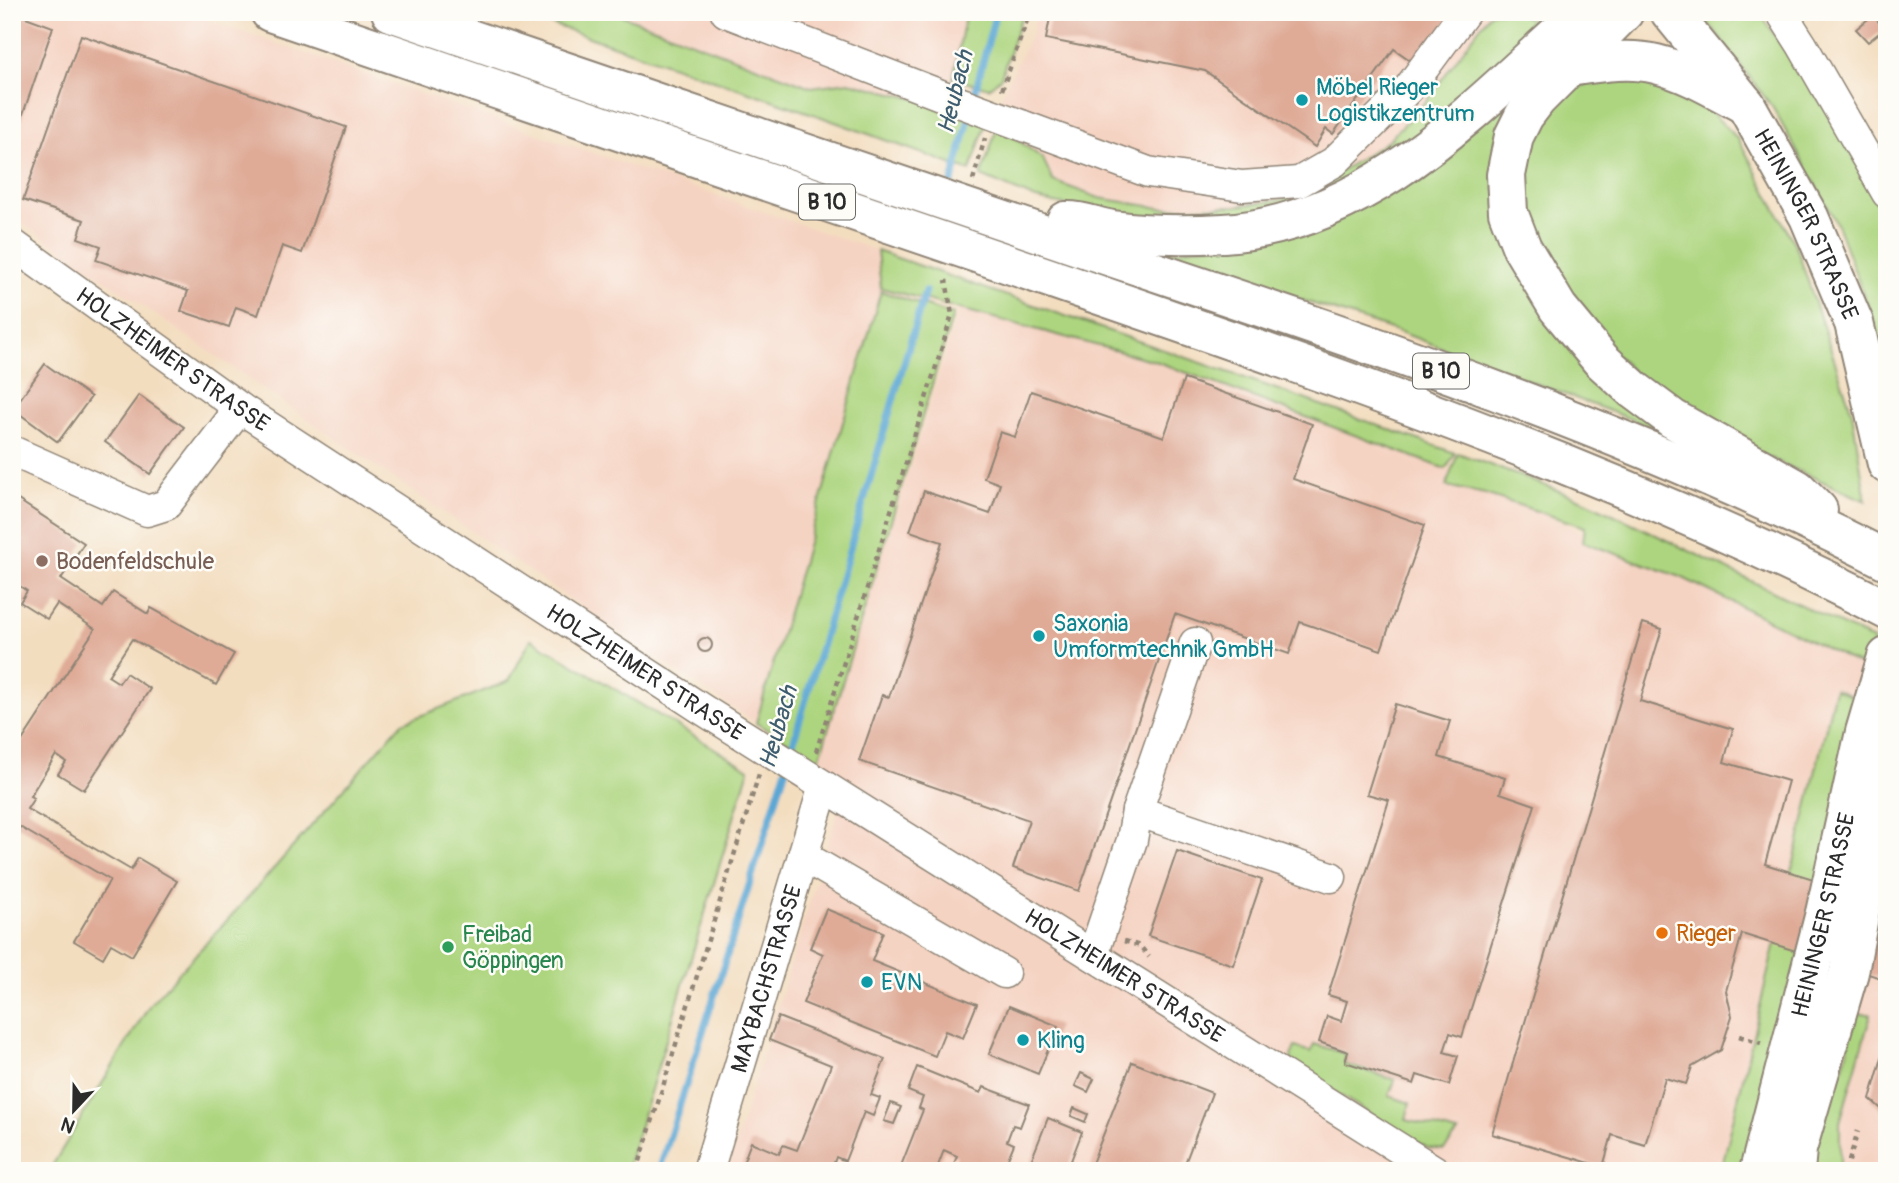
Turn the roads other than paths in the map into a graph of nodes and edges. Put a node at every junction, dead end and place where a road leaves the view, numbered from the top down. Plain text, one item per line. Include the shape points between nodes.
1 (270, 12) edge
2 (391, 12) edge
3 (726, 12) edge
4 (1465, 12) edge
5 (1582, 12) edge
6 (1624, 12) edge
7 (1670, 12) edge
8 (1781, 12) edge
9 (1559, 41) edge
10 (1746, 105) junction
11 (1887, 193) edge
12 (1023, 228) junction
13 (12, 244) edge
14 (240, 408) junction
15 (12, 451) edge
16 (1887, 464) edge
17 (1849, 541) junction
18 (1887, 560) edge
19 (1887, 610) edge
20 (1195, 643) dead end
21 (1887, 657) edge
22 (1887, 761) edge
23 (816, 781) junction
24 (1137, 811) junction
25 (803, 856) junction
26 (1331, 877) dead end
27 (1093, 955) junction
28 (1004, 973) dead end
29 (708, 1171) edge
30 (1435, 1171) edge
31 (1759, 1171) edge
32 (1794, 1171) edge

1 - 19 main road, B 10 via 1383,394 1585,471
2 - 12 main road, B 10
3 - 4 street, bridge via 1147,172 1242,186 1299,182 1334,162 1409,88
5 - 9 main road, B 10
6 - 9 main road
7 - 10 main road, HEININGER STRASSE
8 - 11 street
9 - 10 main road via 1615,61 1655,64
9 - 12 main road, B 10 via 1388,176 1329,209 1226,233 1112,230 1070,220
9 - 17 main road via 1537,99 1514,136 1506,175 1508,212 1522,248 1558,308 1601,360 1634,390 1673,419 1797,489
10 - 16 main road, HEININGER STRASSE via 1809,216 1854,323
12 - 17 main road, B 10 via 1398,355 1703,474
13 - 14 street, HOLZHEIMER STRASSE
14 - 15 street via 166,505 147,511
14 - 23 street, HOLZHEIMER STRASSE
17 - 18 main road, B 10
20 - 24 street
21 - 31 main road, HEININGER STRASSE
22 - 32 main road, HEININGER STRASSE via 1849,972
23 - 25 street, MAYBACHSTRASSE
23 - 27 street, HOLZHEIMER STRASSE
24 - 26 street
24 - 27 street via 1132,840
25 - 28 street
25 - 29 street, MAYBACHSTRASSE
27 - 30 street, HOLZHEIMER STRASSE

